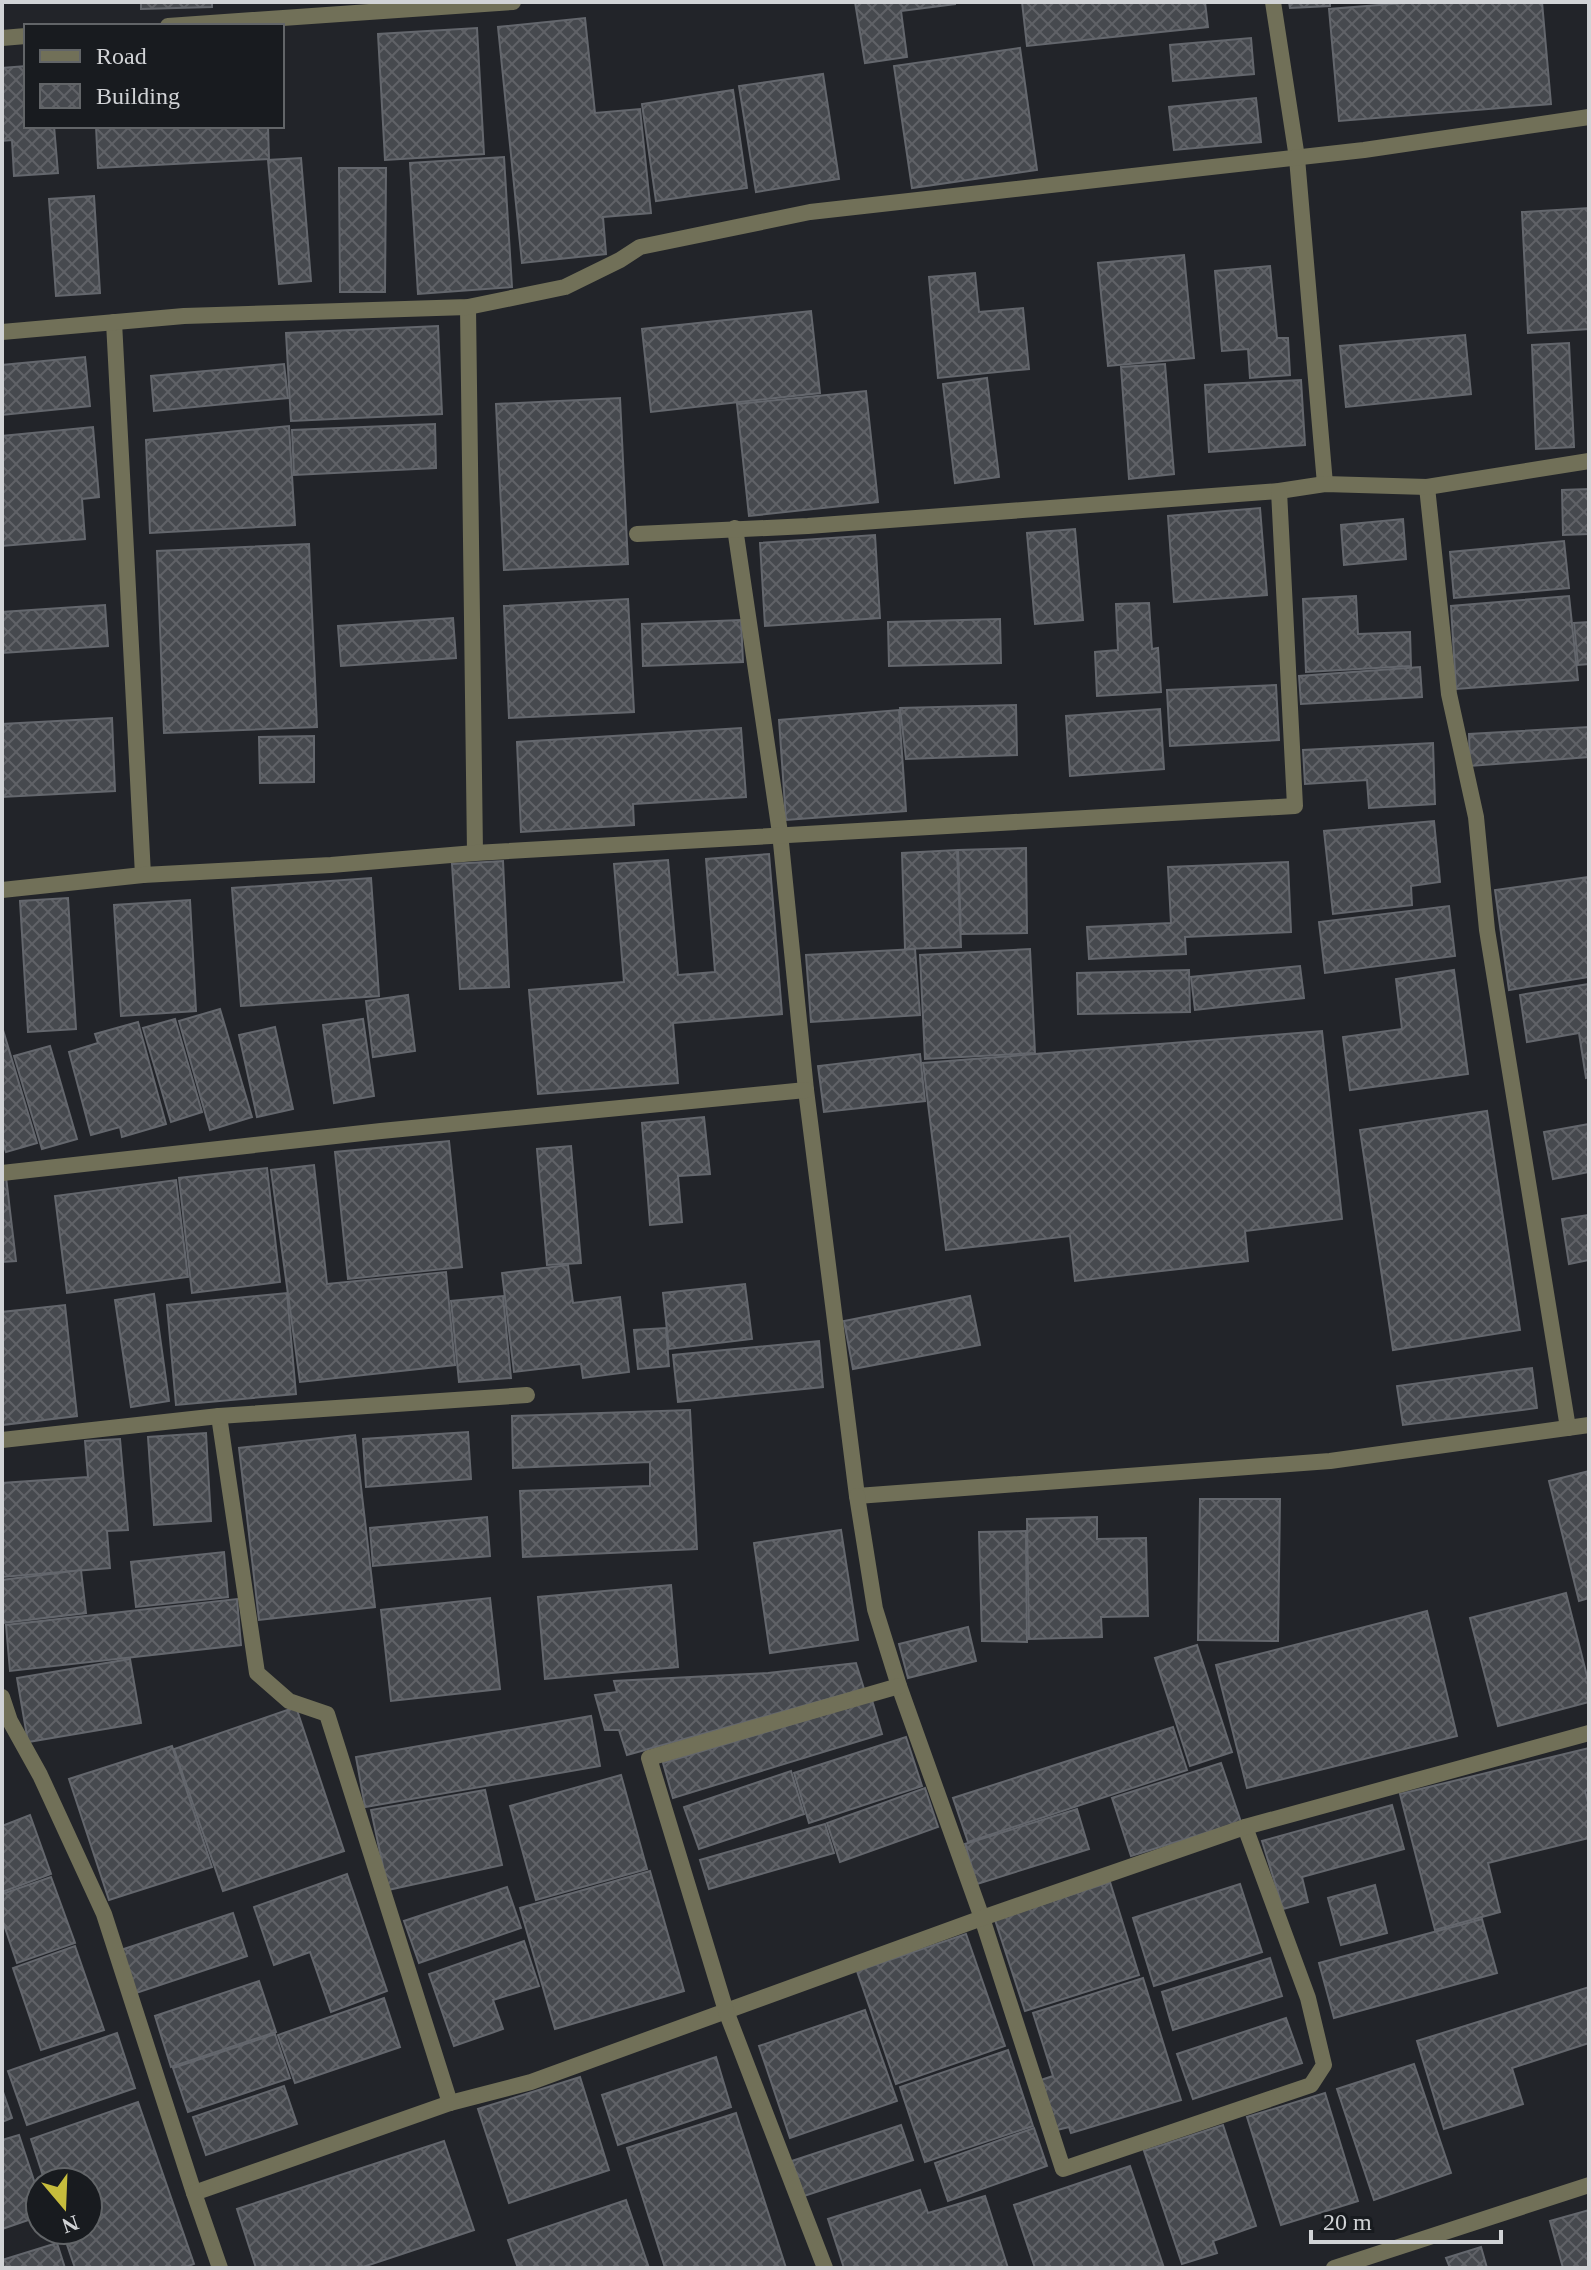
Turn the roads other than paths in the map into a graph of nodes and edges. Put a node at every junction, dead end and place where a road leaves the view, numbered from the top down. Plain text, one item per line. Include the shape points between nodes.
1 (513, 2) edge
2 (1273, 2) edge
3 (197, 24) edge
4 (24, 36) edge
5 (2, 38) edge
6 (1589, 117) edge
7 (1297, 158) junction
8 (468, 307) junction
9 (114, 322) junction
10 (2, 332) edge
11 (1589, 461) edge
12 (1325, 484) junction
13 (1427, 487) junction
14 (1279, 491) junction
15 (735, 528) junction
16 (637, 534) dead end
17 (780, 833) junction
18 (475, 853) junction
19 (143, 875) junction
20 (2, 890) edge
21 (806, 1090) junction
22 (2, 1173) edge
23 (527, 1395) dead end
24 (219, 1416) junction
25 (1589, 1425) edge
26 (1568, 1428) junction
27 (2, 1440) edge
28 (857, 1496) junction
29 (899, 1686) junction
30 (2, 1697) edge
31 (1589, 1733) edge
32 (1245, 1827) junction
33 (982, 1918) junction
34 (726, 2011) junction
35 (450, 2103) junction
36 (1589, 2185) edge
37 (194, 2193) junction
38 (220, 2268) edge
39 (825, 2268) edge
40 (1334, 2268) edge

1 - 3 street
2 - 7 street
4 - 5 street
6 - 7 street
7 - 8 street via 810,212 640,247 565,287
7 - 12 street
8 - 9 street
8 - 18 street
9 - 10 street
9 - 19 street
11 - 13 street
12 - 13 street
12 - 14 street
13 - 26 street via 1449,694 1476,817 1487,930
14 - 15 street
14 - 17 street via 1295,806
15 - 16 street
15 - 17 street
17 - 18 street
17 - 21 street
18 - 19 street
19 - 20 street
21 - 22 street
21 - 28 street
23 - 24 street
24 - 27 street
24 - 35 street via 257,1673 289,1701 327,1714
25 - 26 street
26 - 28 street via 1330,1461
28 - 29 street via 875,1609
29 - 33 street
29 - 34 street via 649,1758
30 - 37 street via 104,1914
31 - 32 street
32 - 33 street
32 - 33 street via 1308,1998 1324,2065 1311,2085 1286,2095 1063,2169
33 - 34 street
34 - 35 street via 531,2082
34 - 39 street
35 - 37 street
36 - 40 street
37 - 38 street

